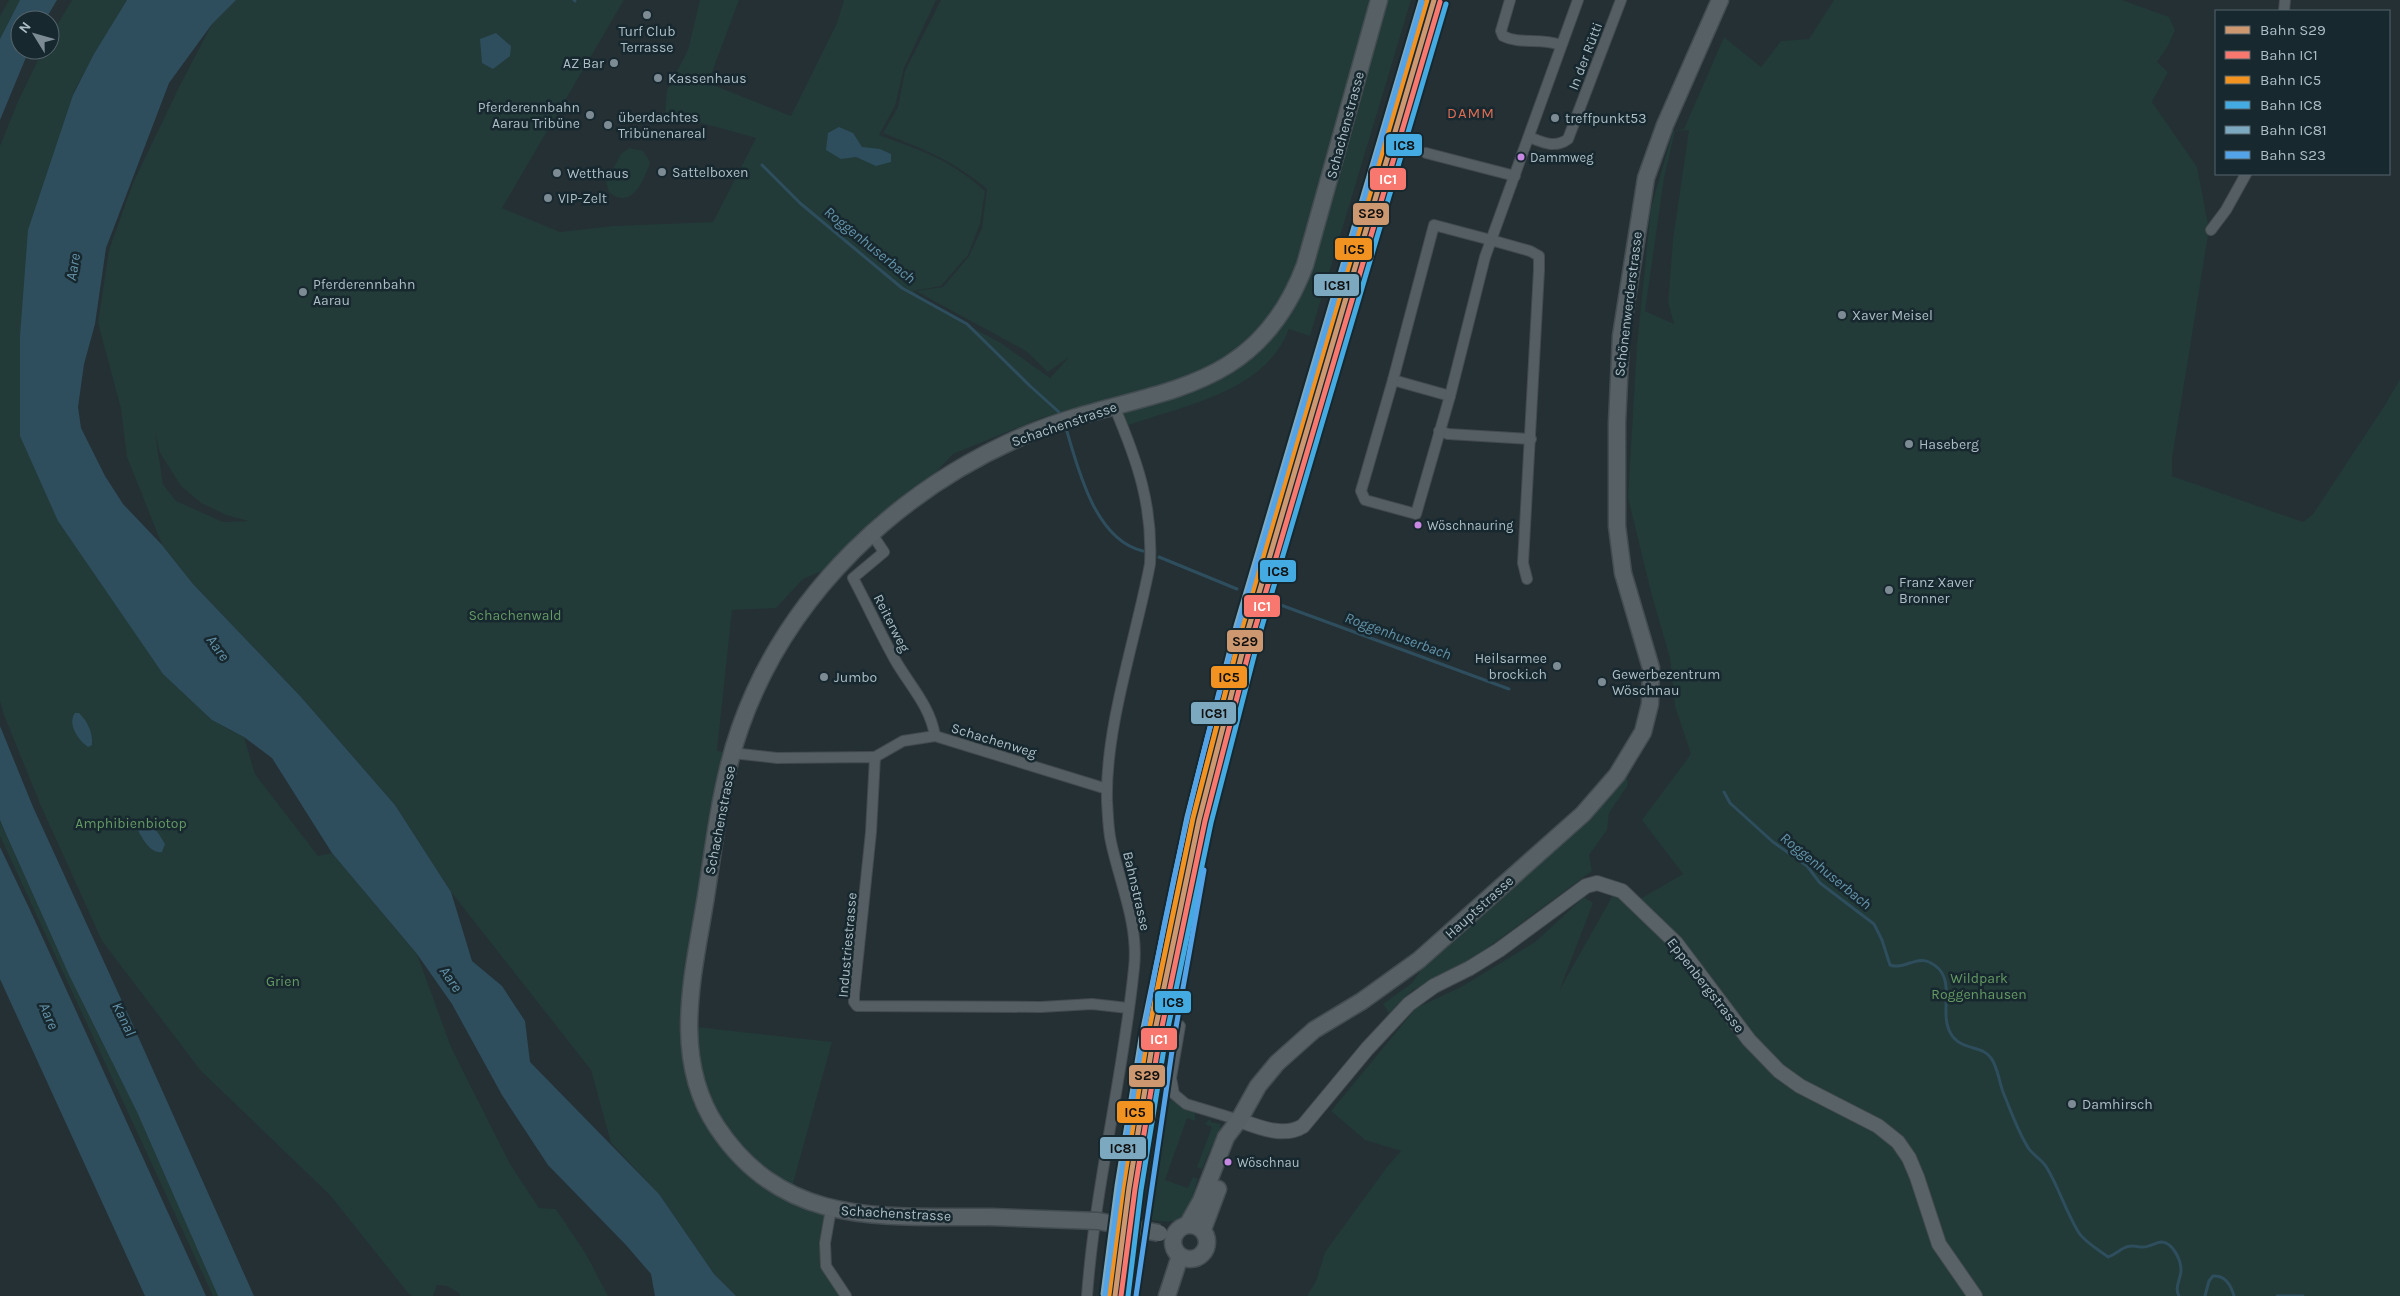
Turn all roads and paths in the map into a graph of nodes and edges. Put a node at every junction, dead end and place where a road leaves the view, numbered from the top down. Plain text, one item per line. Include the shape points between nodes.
1 (1379, 0) edge
2 (1510, 0) edge
3 (1578, 0) edge
4 (1622, 0) edge
5 (1720, 0) edge
6 (1562, 45) junction
7 (1529, 137) junction
8 (1426, 153) dead end
9 (2245, 175) edge
10 (1515, 176) junction
11 (2211, 230) dead end
12 (1491, 240) junction
13 (1393, 380) junction
14 (1450, 396) junction
15 (1114, 406) junction
16 (1439, 431) junction
17 (1531, 438) junction
18 (872, 534) junction
19 (1526, 578) dead end
20 (1647, 649) joint
21 (935, 736) junction
22 (732, 753) junction
23 (875, 756) junction
24 (1107, 790) junction
25 (1128, 1008) junction
26 (1180, 1026) dead end
27 (1239, 1120) junction
28 (832, 1209) junction
29 (1195, 1226) junction
30 (1166, 1235) junction
31 (1187, 1257) junction
32 (846, 1296) edge
33 (1087, 1296) edge
34 (1167, 1296) edge
35 (1177, 1296) edge
36 (1975, 1296) edge

1 - 15 main road, Schachenstrasse via 1308,256 1293,295 1280,317 1256,345 1224,369 1181,388
2 - 6 street via 1501,31 1503,36 1510,40 1548,40
3 - 6 street
4 - 7 street, In der Rütti via 1568,139 1562,144 1550,144
5 - 20 main road, Schönenwerderstrasse via 1665,125 1646,178 1621,336 1616,423 1619,552
6 - 7 street
7 - 10 street
8 - 10 street
9 - 11 street
10 - 12 street
12 - 13 street via 1434,225
12 - 14 street
12 - 17 street via 1539,256
13 - 14 street
13 - 16 street via 1361,491 1365,500 1416,514
14 - 16 street
15 - 18 main road, Schachenstrasse via 1029,434 973,460 907,505
15 - 24 street, Bahnstrasse via 1145,493 1150,523 1150,564 1117,713
16 - 17 street
17 - 19 street via 1523,563
18 - 21 street, Reiterweg via 884,552 853,578 894,658 926,707
18 - 22 main road, Schachenstrasse via 824,582 781,643 750,704
20 - 27 main road, Hauptstrasse via 1652,686 1647,719 1637,742 1606,789 1576,820 1419,960 1314,1030 1287,1052 1258,1086
21 - 23 street, Schachenweg via 903,741
21 - 24 street, Schachenweg
22 - 23 street via 777,758
22 - 28 main road, Schachenstrasse via 722,792 692,984 688,1026 693,1070 697,1087 714,1123 752,1169 793,1195
23 - 25 street, Industriestrasse via 855,1004 873,1008 1092,1004
24 - 25 street, Bahnstrasse via 1111,841 1133,925 1134,967
25 - 33 street, Bahnstrasse via 1091,1238
26 - 27 street via 1171,1078 1174,1094 1186,1104
27 - 29 main road, Hauptstrasse via 1236,1141
27 - 36 street, Eppenbergstrasse via 1261,1128 1288,1131 1303,1126 1366,1049 1409,1004 1434,986 1499,950 1586,886 1608,885 1622,891 1676,943 1749,1040 1774,1066 1800,1086 1878,1126 1898,1142 1917,1177 1939,1244
28 - 30 main road, Schachenstrasse, bridge via 863,1214 1098,1221
28 - 32 street via 825,1243 826,1266
29 - 30 main road via 1179,1228
29 - 31 main road via 1208,1238 1208,1244 1203,1254
30 - 31 main road via 1175,1249
31 - 34 main road
31 - 35 main road

